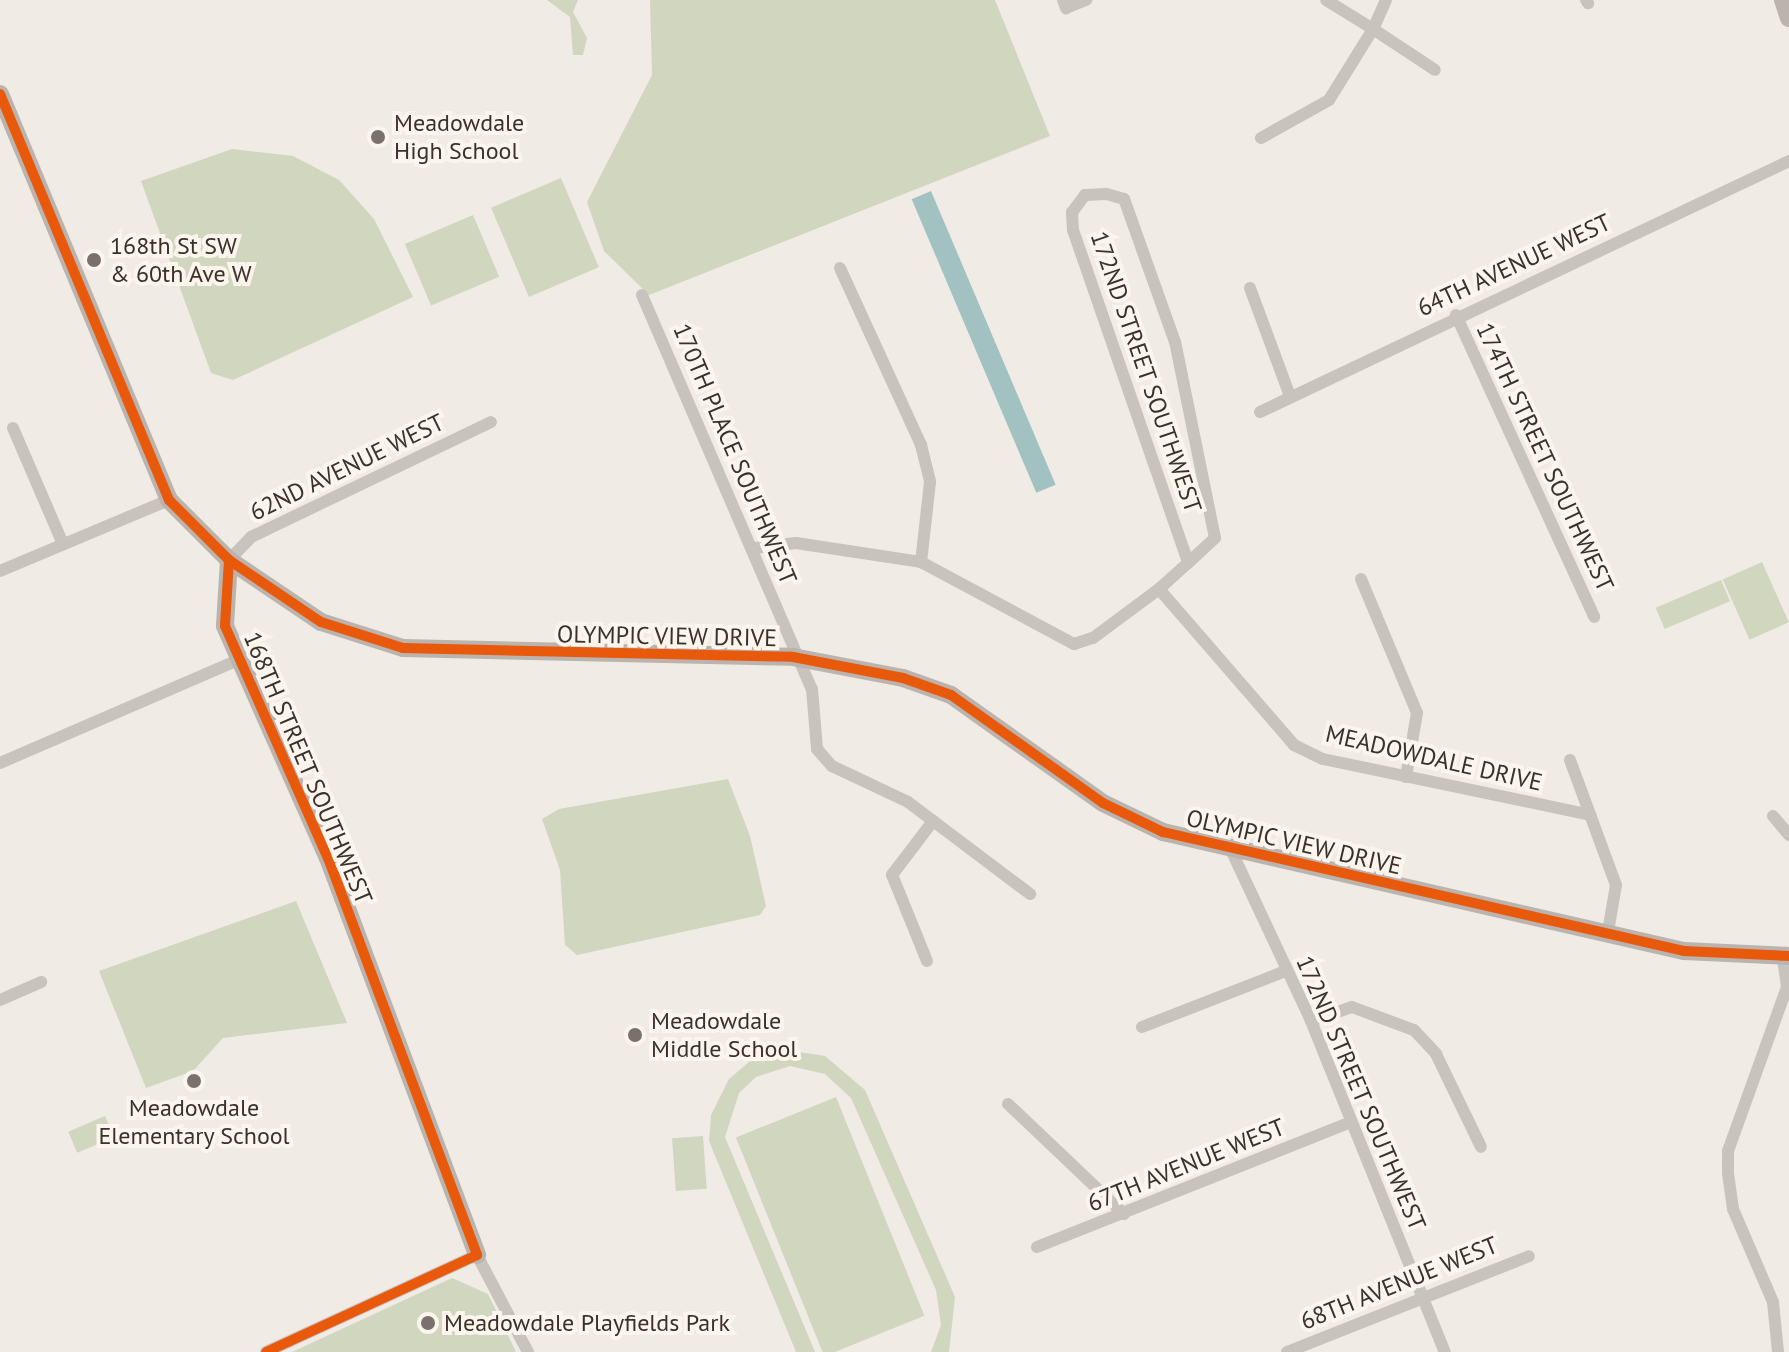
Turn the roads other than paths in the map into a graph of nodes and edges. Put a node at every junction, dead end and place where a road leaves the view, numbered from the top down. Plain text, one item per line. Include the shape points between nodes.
1 (1086, 0) edge
2 (1326, 0) edge
3 (1386, 0) edge
4 (1783, 0) edge
5 (1064, 4) edge
6 (1789, 18) edge
7 (1373, 29) junction
8 (1435, 70) dead end
9 (0, 94) edge
10 (5, 118) edge
11 (1261, 138) dead end
12 (1789, 161) edge
13 (840, 268) dead end
14 (1250, 288) dead end
15 (642, 295) dead end
16 (1456, 315) junction
17 (1290, 396) junction
18 (1260, 412) dead end
19 (491, 422) dead end
20 (13, 428) dead end
21 (169, 500) junction
22 (63, 544) junction
23 (755, 548) junction
24 (229, 560) junction
25 (921, 562) junction
26 (1188, 563) junction
27 (0, 571) edge
28 (1361, 579) dead end
29 (1159, 589) junction
30 (1594, 617) dead end
31 (793, 657) junction
32 (240, 659) junction
33 (1570, 760) dead end
34 (0, 763) edge
35 (1406, 777) junction
36 (1590, 815) junction
37 (1773, 816) dead end
38 (933, 821) junction
39 (1789, 835) edge
40 (1232, 852) junction
41 (1030, 894) dead end
42 (1608, 932) junction
43 (1786, 956) edge
44 (927, 961) dead end
45 (1286, 971) junction
46 (41, 982) dead end
47 (1788, 989) edge
48 (0, 1000) edge
49 (1311, 1021) junction
50 (1142, 1027) dead end
51 (1008, 1104) dead end
52 (1351, 1122) junction
53 (1481, 1147) dead end
54 (1124, 1214) junction
55 (1037, 1247) dead end
56 (477, 1255) junction
57 (1529, 1256) dead end
58 (1423, 1297) junction
59 (266, 1352) edge
60 (528, 1352) edge
61 (1287, 1352) edge
62 (1445, 1352) edge
63 (1778, 1352) edge

1 - 5 street
2 - 7 street
3 - 7 street
4 - 6 main road
7 - 8 street
7 - 11 street via 1329,100
9 - 10 main road
10 - 21 main road
12 - 16 street, 64TH AVENUE WEST
13 - 25 street via 921,445 930,482
14 - 17 street
15 - 23 street, 170TH PLACE SOUTHWEST
16 - 17 street, 64TH AVENUE WEST
16 - 30 street, 174TH STREET SOUTHWEST
17 - 18 street, 64TH AVENUE WEST
19 - 24 street, 62ND AVENUE WEST via 251,537
20 - 22 street
21 - 22 street
21 - 24 main road
22 - 27 street
23 - 25 street via 796,543
23 - 31 street, 170TH PLACE SOUTHWEST
24 - 31 main road, OLYMPIC VIEW DRIVE via 321,622 403,648
24 - 32 main road, 168TH STREET SOUTHWEST via 225,626
25 - 29 street via 1074,644 1093,638
26 - 26 street, 172ND STREET SOUTHWEST via 1215,538 1175,342 1124,199 1085,195 1072,212 1073,230
26 - 29 street, 172ND STREET SOUTHWEST
28 - 35 street via 1417,713
29 - 35 street, MEADOWDALE DRIVE via 1294,745 1323,759
31 - 38 street, 170TH PLACE SOUTHWEST via 812,689 817,749 832,766
31 - 40 main road, OLYMPIC VIEW DRIVE via 903,678 951,695 1103,803
32 - 34 street
32 - 56 main road, 168TH STREET SOUTHWEST via 328,858
33 - 36 street
35 - 36 street, MEADOWDALE DRIVE
36 - 42 street via 1616,885
37 - 39 street
38 - 41 street, 170TH PLACE SOUTHWEST
38 - 44 street via 892,875
40 - 42 main road, OLYMPIC VIEW DRIVE
40 - 45 street, 172ND STREET SOUTHWEST
42 - 43 main road, OLYMPIC VIEW DRIVE via 1684,951
43 - 47 street
45 - 49 street, 172ND STREET SOUTHWEST
45 - 50 street
46 - 48 street
47 - 63 street via 1728,1151 1733,1209 1773,1302
49 - 52 street, 172ND STREET SOUTHWEST
49 - 53 street via 1352,1007 1414,1030 1436,1054
51 - 54 street
52 - 54 street, 67TH AVENUE WEST
52 - 58 street, 172ND STREET SOUTHWEST
54 - 55 street, 67TH AVENUE WEST
56 - 59 street
56 - 60 street, 168TH STREET SOUTHWEST
57 - 58 street, 68TH AVENUE WEST
58 - 61 street, 68TH AVENUE WEST
58 - 62 street, 172ND STREET SOUTHWEST

